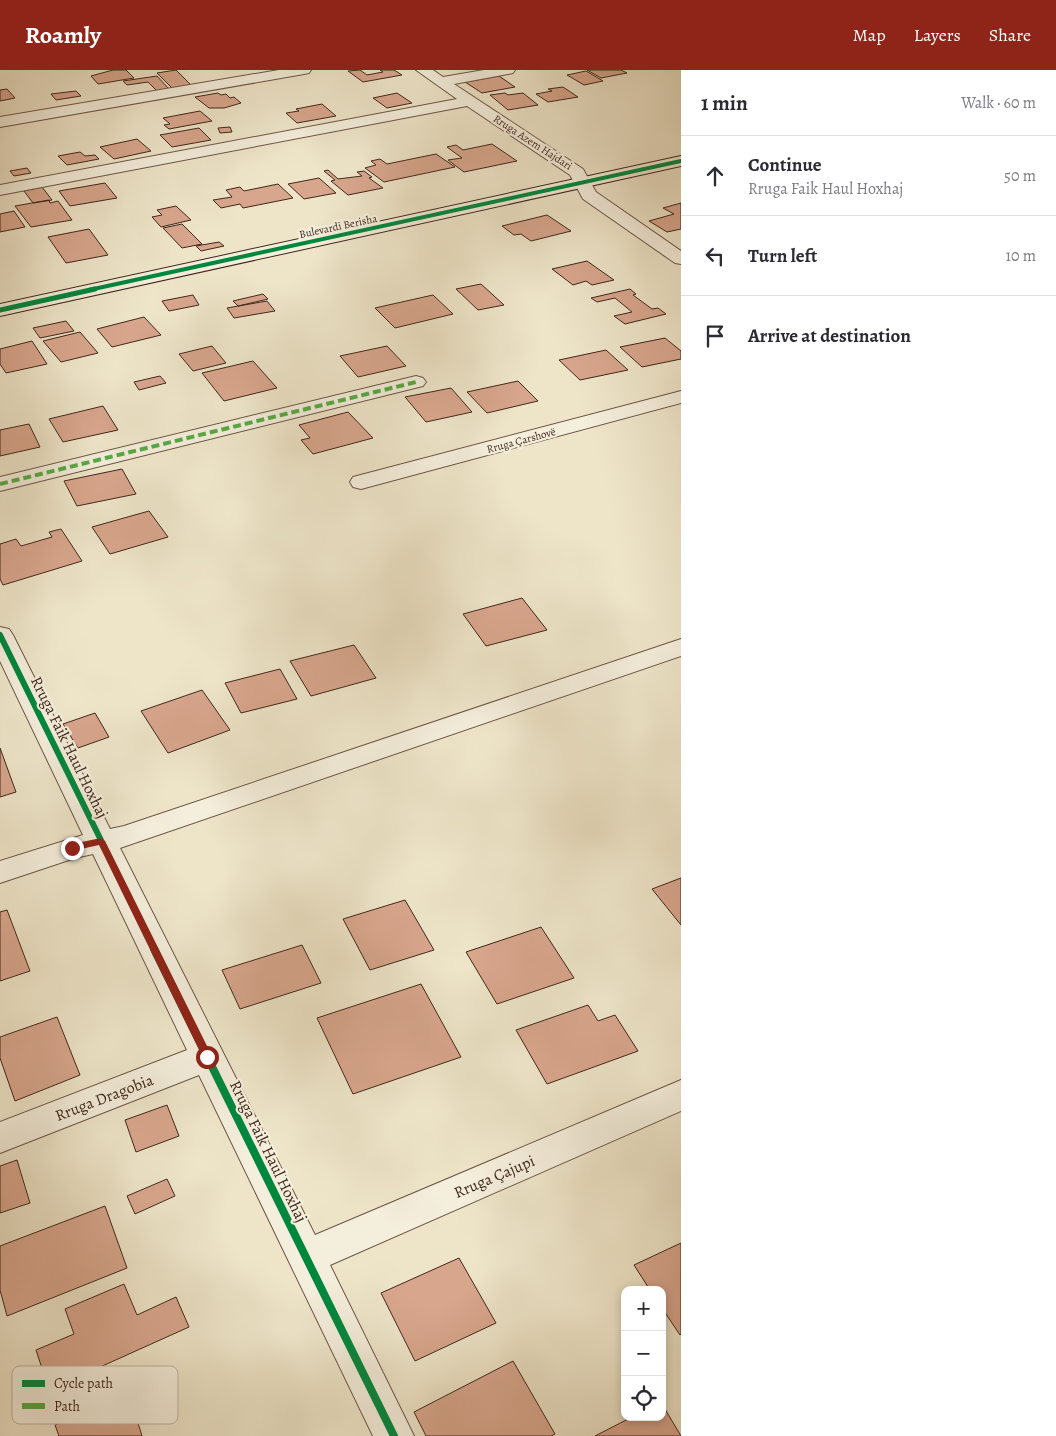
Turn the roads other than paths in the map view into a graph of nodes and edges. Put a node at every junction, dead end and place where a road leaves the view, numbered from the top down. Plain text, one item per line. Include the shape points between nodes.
1 (304, 70) edge
2 (423, 70) edge
3 (508, 70) edge
4 (440, 82) junction
5 (469, 100) junction
6 (0, 122) edge
7 (681, 161) edge
8 (582, 182) junction
9 (0, 190) edge
10 (681, 259) edge
11 (0, 310) edge
12 (416, 382) dead end
13 (681, 397) edge
14 (361, 482) dead end
15 (0, 484) edge
16 (0, 637) edge
17 (681, 647) edge
18 (101, 841) junction
19 (0, 872) edge
20 (207, 1057) junction
21 (681, 1095) edge
22 (0, 1138) edge
23 (306, 1257) junction
24 (394, 1436) edge

1 - 6 street
2 - 4 street, Rruga Azem Hajdari
3 - 4 street
4 - 5 street, Rruga Azem Hajdari
5 - 8 street, Rruga Azem Hajdari via 577,172
5 - 9 street
7 - 8 street, Bulevardi Berisha
8 - 10 street, Rruga Azem Hajdari via 589,195
8 - 11 street, Bulevardi Berisha
12 - 15 street
13 - 14 street, Rruga Çarshovë
16 - 18 street, Rruga Faik Haul Hoxhaj
17 - 18 street via 126,836
18 - 19 street
18 - 20 street, Rruga Faik Haul Hoxhaj
20 - 22 street, Rruga Dragobia
20 - 23 street, Rruga Faik Haul Hoxhaj
21 - 23 street, Rruga Çajupi
23 - 24 street, Rruga Faik Haul Hoxhaj

